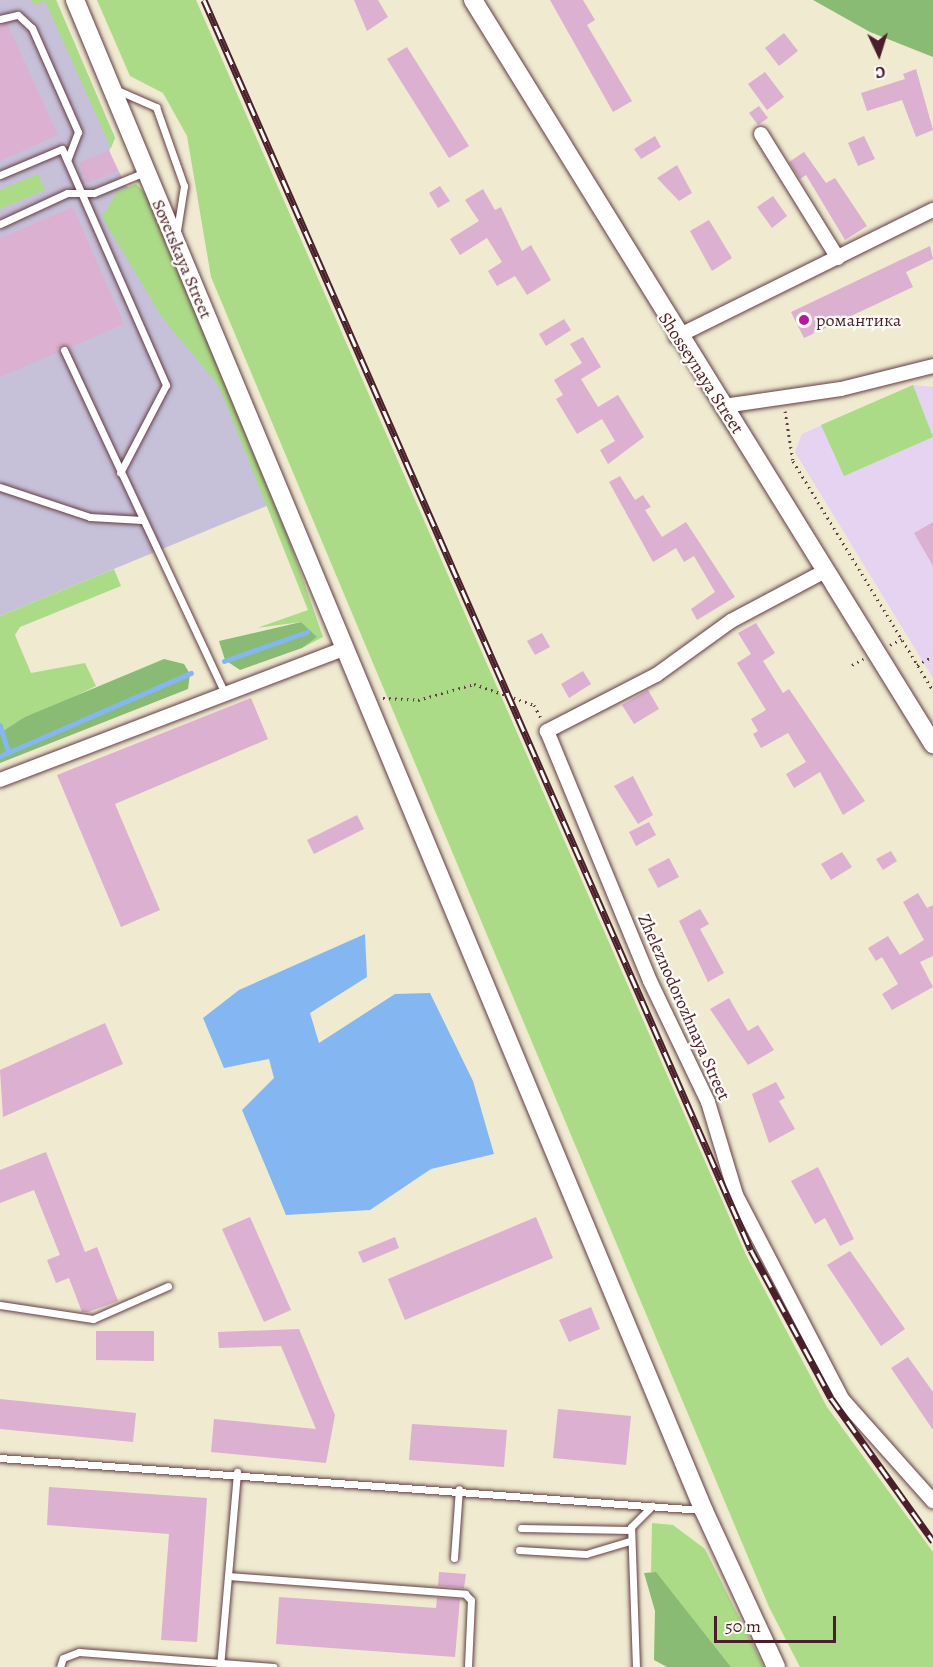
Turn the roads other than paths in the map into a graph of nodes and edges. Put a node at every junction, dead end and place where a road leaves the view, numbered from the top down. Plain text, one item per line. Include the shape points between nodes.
1 (75, 0) edge
2 (473, 0) edge
3 (0, 18) edge
4 (111, 87) junction
5 (761, 134) dead end
6 (67, 160) junction
7 (145, 172) junction
8 (0, 175) edge
9 (81, 193) junction
10 (933, 210) edge
11 (0, 224) edge
12 (175, 242) junction
13 (838, 258) junction
14 (676, 337) junction
15 (64, 350) dead end
16 (933, 366) edge
17 (724, 406) junction
18 (120, 473) junction
19 (0, 487) edge
20 (142, 520) junction
21 (825, 571) junction
22 (345, 648) junction
23 (225, 694) junction
24 (933, 744) edge
25 (0, 780) edge
26 (168, 1286) dead end
27 (0, 1305) edge
28 (0, 1458) edge
29 (237, 1472) junction
30 (459, 1489) junction
31 (933, 1501) edge
32 (652, 1506) junction
33 (704, 1511) junction
34 (521, 1528) dead end
35 (631, 1530) junction
36 (630, 1541) junction
37 (519, 1550) dead end
38 (454, 1558) dead end
39 (228, 1576) junction
40 (220, 1665) edge
41 (60, 1667) edge
42 (273, 1667) edge
43 (468, 1667) edge
44 (636, 1667) edge
45 (776, 1667) edge

1 - 4 main road, Sovetskaya Street
2 - 14 main road, Shosseynaya Street
3 - 6 lane via 18,15 32,28 78,132
4 - 7 main road, Sovetskaya Street
4 - 12 lane via 156,107 184,186
5 - 13 street
6 - 8 lane via 62,149
6 - 9 lane
7 - 9 lane via 94,193
7 - 12 main road, Sovetskaya Street
9 - 11 lane via 68,193
9 - 18 lane via 166,385
10 - 13 street
12 - 22 main road, Sovetskaya Street
13 - 14 street
14 - 17 main road, Shosseynaya Street
15 - 18 lane
16 - 17 street
17 - 21 main road, Shosseynaya Street
18 - 20 lane
19 - 20 lane via 90,517
20 - 23 lane
21 - 24 main road, Shosseynaya Street
21 - 31 street, Zheleznodorozhnaya Street via 731,621 656,675 547,731 650,981 708,1102 741,1205 842,1399
22 - 23 street
22 - 33 main road, Sovetskaya Street
23 - 25 street
26 - 27 lane via 93,1319
28 - 29 lane
29 - 30 lane
29 - 39 lane
30 - 32 lane
30 - 38 lane
32 - 33 lane
32 - 35 lane
33 - 45 main road, Sovetskaya Street
34 - 35 lane
35 - 36 lane
36 - 37 lane via 586,1554
36 - 44 lane
39 - 40 lane
39 - 43 lane via 465,1594 471,1600
40 - 41 lane via 79,1652 63,1658
40 - 42 lane

